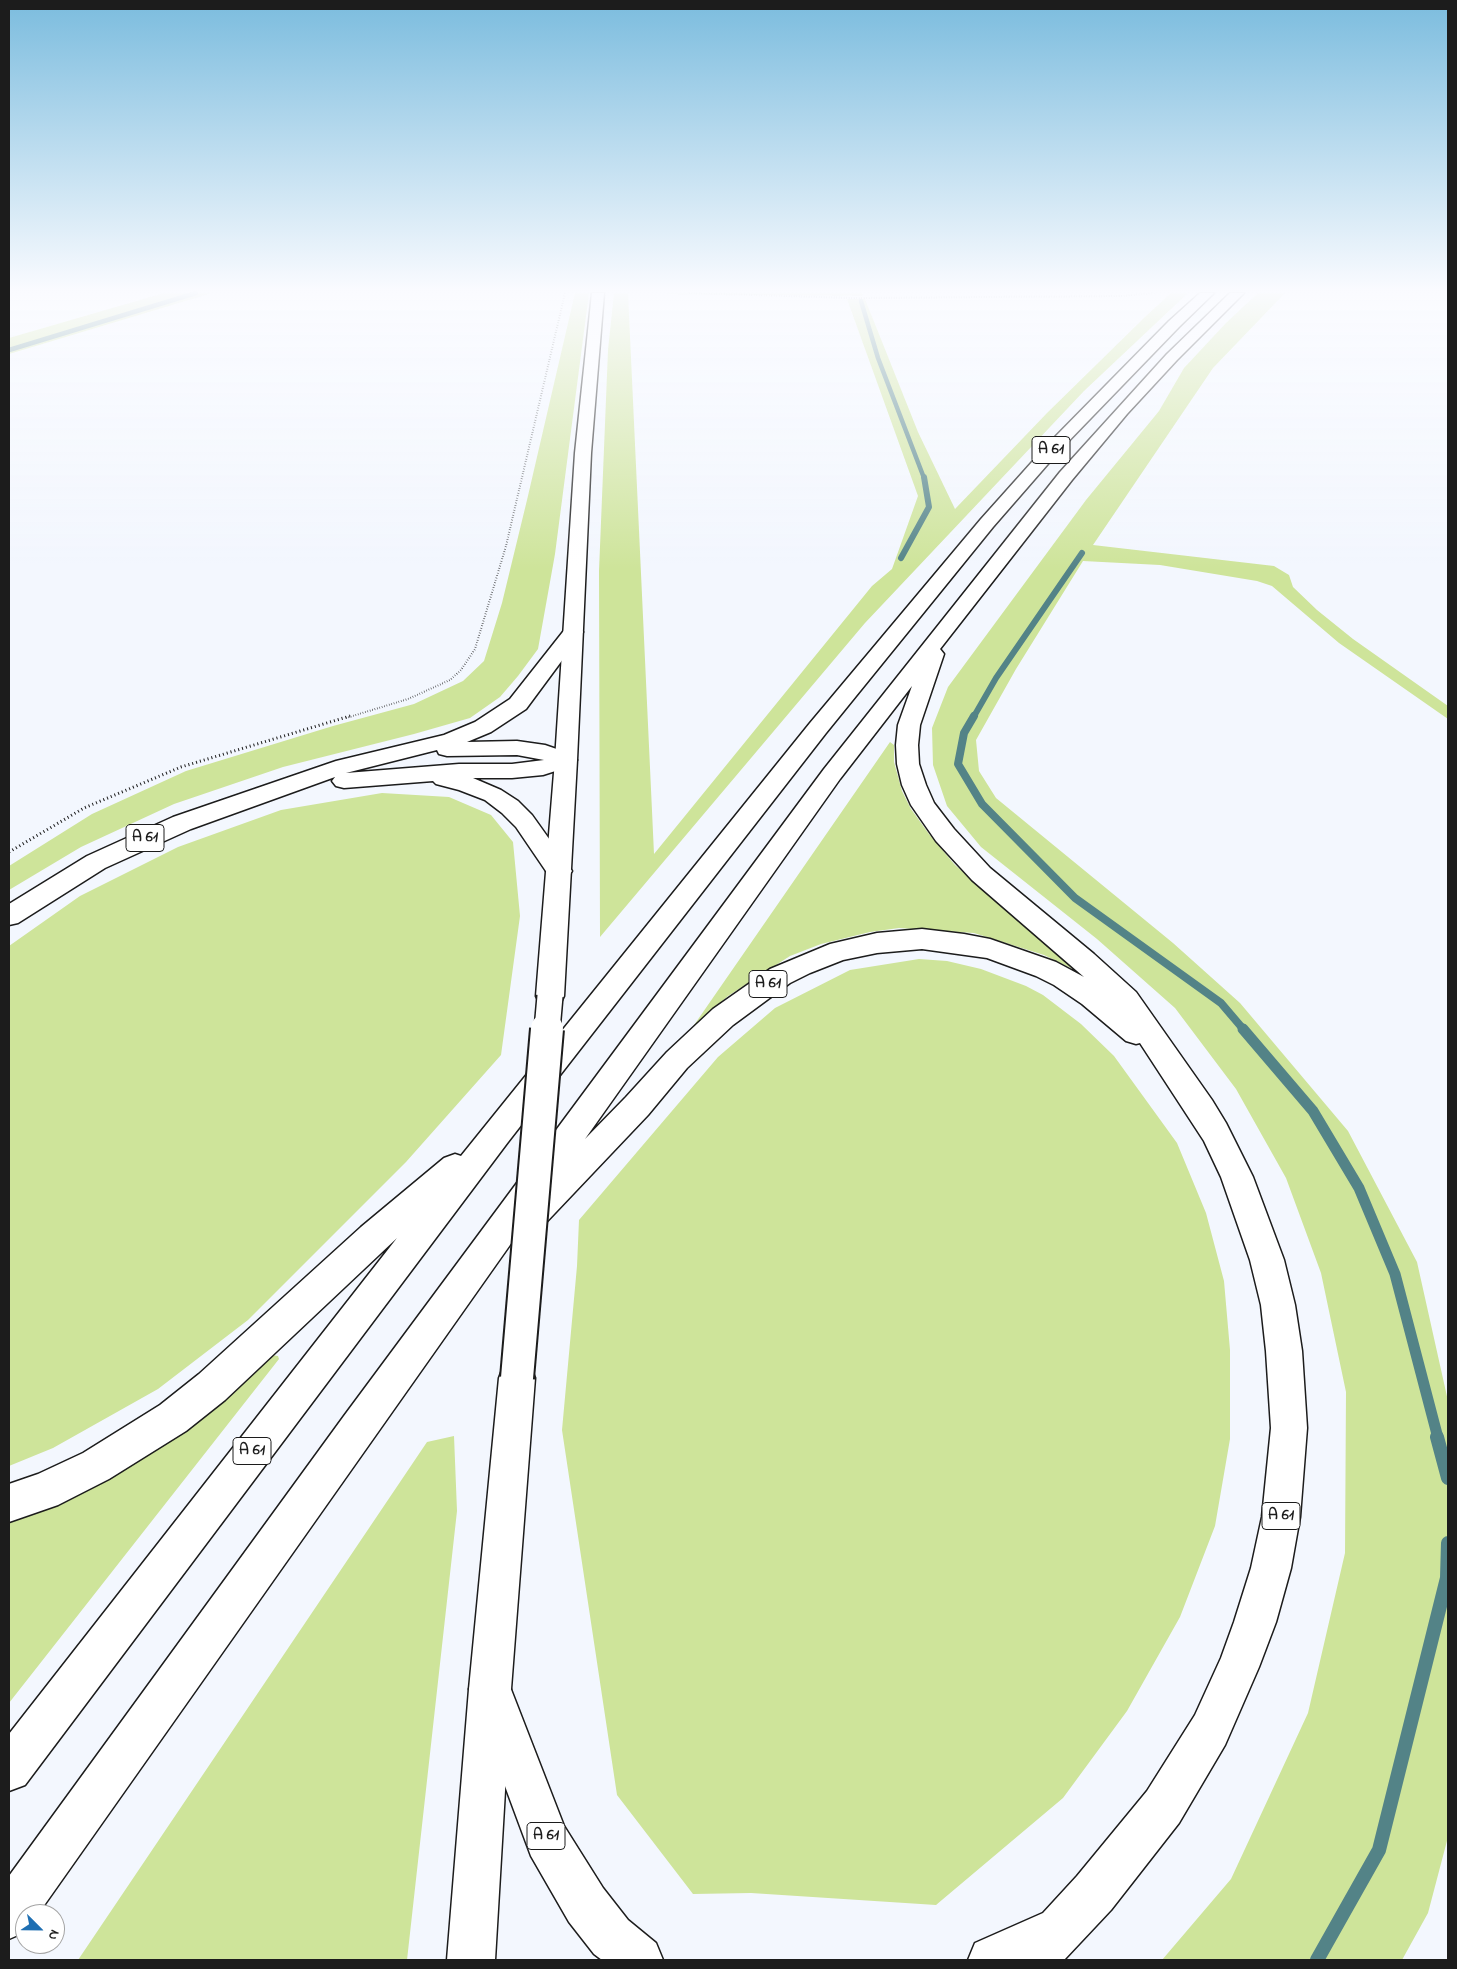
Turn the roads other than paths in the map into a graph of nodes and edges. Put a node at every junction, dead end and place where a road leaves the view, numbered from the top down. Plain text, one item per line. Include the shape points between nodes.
1 (590, 385) edge
2 (1114, 385) edge
3 (1146, 385) edge
4 (573, 632) junction
5 (941, 633) junction
6 (410, 750) junction
7 (566, 760) junction
8 (428, 774) junction
9 (293, 785) junction
10 (559, 871) junction
11 (9, 916) edge
12 (1169, 1061) junction
13 (496, 1133) junction
14 (453, 1296) junction
15 (9, 1503) edge
16 (490, 1689) junction
17 (9, 1769) edge
18 (9, 1915) edge
19 (1044, 1946) edge
20 (471, 1960) edge
21 (639, 1960) edge
22 (992, 1960) edge

1 - 4 main road
2 - 13 main road, A 61 via 1054,446 812,735
3 - 5 main road, A 61 via 1034,515
4 - 6 main road, A 61 via 529,692 504,715 451,740
4 - 7 main road
5 - 12 main road, A 61 via 915,705 907,738 908,764 923,805 981,874 1126,1000
5 - 14 main road, A 61 via 832,774
6 - 7 main road, A 61 via 517,748 545,752
6 - 9 main road, A 61 via 344,766
7 - 8 main road, A 61 via 543,768
7 - 10 main road
8 - 9 main road, A 61
8 - 10 main road, A 61 via 466,784 493,795 510,807 524,821
9 - 11 main road, A 61 via 144,838 58,884
10 - 16 main road, bridge
12 - 14 main road, A 61 via 1092,996 1052,972 1018,958 964,944 922,939 839,951 780,976 742,1001 700,1038
12 - 19 main road, A 61 via 1215,1132 1237,1177 1267,1260 1278,1305 1287,1390 1288,1428 1281,1516 1271,1568 1255,1622 1210,1730 1163,1807 1094,1894
13 - 15 main road, A 61 via 372,1238 212,1387 173,1418 96,1466 44,1491
13 - 17 main road, A 61
14 - 18 main road, A 61
16 - 20 main road
16 - 21 main road, A 61 via 547,1840 586,1905 611,1937
19 - 22 main road, A 61

